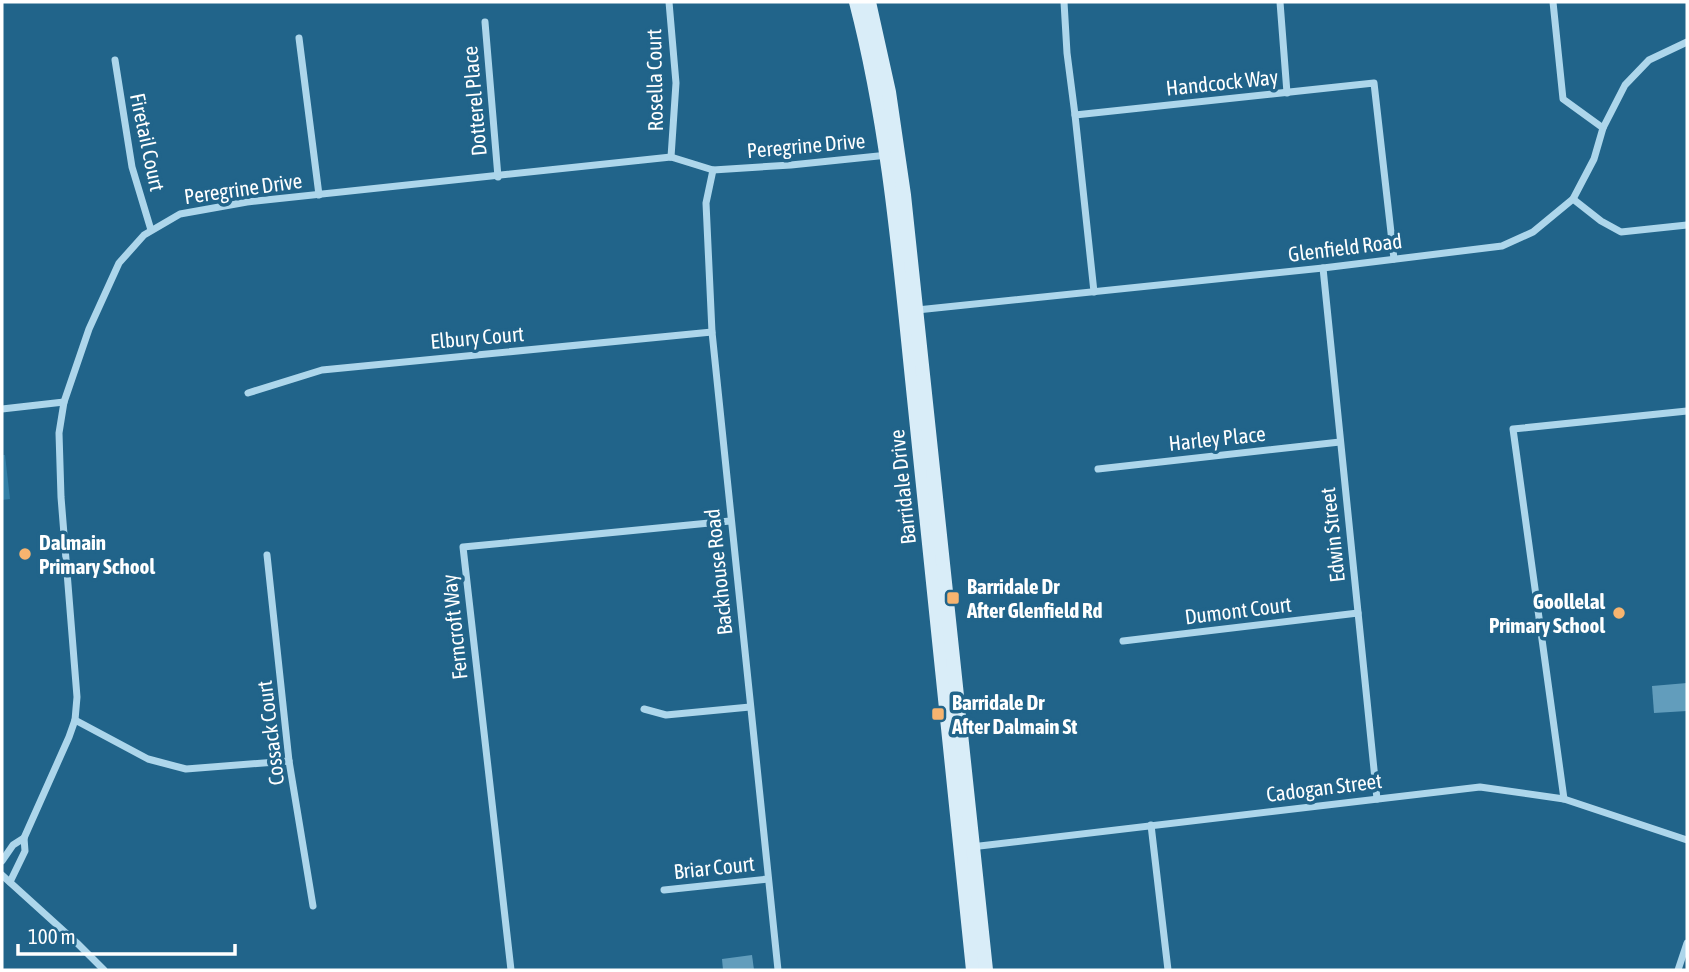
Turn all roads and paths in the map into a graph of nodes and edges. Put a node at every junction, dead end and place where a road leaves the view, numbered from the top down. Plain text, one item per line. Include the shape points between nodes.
1 (669, 2) edge
2 (856, 2) edge
3 (869, 2) edge
4 (1064, 2) edge
5 (1280, 2) edge
6 (1553, 2) edge
7 (485, 22) dead end
8 (299, 38) dead end
9 (1687, 42) edge
10 (115, 61) dead end
11 (1287, 93) junction
12 (1075, 115) junction
13 (1603, 128) junction
14 (892, 154) junction
15 (671, 157) junction
16 (713, 170) junction
17 (498, 177) junction
18 (319, 195) junction
19 (1573, 200) junction
20 (1687, 225) edge
21 (151, 230) junction
22 (1394, 259) junction
23 (1323, 268) junction
24 (1094, 292) junction
25 (911, 311) junction
26 (712, 332) junction
27 (248, 393) dead end
28 (64, 402) junction
29 (2, 410) edge
30 (1687, 411) edge
31 (1340, 442) junction
32 (1098, 469) dead end
33 (730, 521) junction
34 (267, 555) dead end
35 (1358, 613) junction
36 (1123, 641) dead end
37 (750, 707) junction
38 (644, 709) dead end
39 (75, 720) junction
40 (289, 761) junction
41 (1377, 799) junction
42 (1564, 799) junction
43 (1151, 825) junction
44 (24, 838) junction
45 (1687, 840) edge
46 (966, 847) junction
47 (2, 862) edge
48 (2, 876) edge
49 (768, 879) junction
50 (10, 882) junction
51 (664, 890) dead end
52 (313, 905) dead end
53 (1687, 943) edge
54 (104, 970) edge
55 (511, 970) edge
56 (778, 970) edge
57 (973, 970) edge
58 (986, 970) edge
59 (1168, 970) edge
60 (1678, 970) edge

1 - 15 street, Rosella Court via 676,83
2 - 14 street, Barridale Drive
3 - 14 street, Barridale Drive via 889,92
4 - 12 street
5 - 11 street
6 - 13 street via 1563,99
7 - 17 street, Dotterel Place
8 - 18 street
9 - 13 street, Glenfield Road via 1649,60 1625,85
10 - 21 street, Firetail Court via 132,167
11 - 12 street, Handcock Way
11 - 22 street, Handcock Way via 1374,83
12 - 24 street
13 - 19 street, Glenfield Road via 1594,159
14 - 16 street, Peregrine Drive
14 - 25 street, Barridale Drive
15 - 16 street, Peregrine Drive
15 - 17 street, Peregrine Drive
16 - 26 street, Backhouse Road via 706,203
17 - 18 street, Peregrine Drive
18 - 21 street, Peregrine Drive via 180,214
19 - 20 street via 1621,232
19 - 22 street, Glenfield Road via 1533,232 1502,246
21 - 28 street, Peregrine Drive via 119,263 89,329
22 - 23 street, Glenfield Road
23 - 24 street, Glenfield Road
23 - 31 street, Edwin Street
24 - 25 street, Glenfield Road
25 - 46 street, Barridale Drive
26 - 27 street, Elbury Court via 322,370
26 - 33 street, Backhouse Road
28 - 29 street
28 - 39 street, Peregrine Drive via 59,433 61,497
30 - 42 street via 1513,429
31 - 32 street, Harley Place
31 - 35 street, Edwin Street
33 - 37 street, Backhouse Road
33 - 55 street, Ferncroft Way via 463,547
34 - 40 street, Cossack Court
35 - 36 street, Dumont Court
35 - 41 street, Edwin Street
37 - 38 street via 666,715
37 - 49 street, Backhouse Road
39 - 40 street via 148,759 186,769
39 - 44 street, Peregrine Drive
40 - 52 street, Cossack Court
41 - 42 street, Cadogan Street via 1480,786
41 - 43 street, Cadogan Street
42 - 45 street, Cadogan Street
43 - 46 street, Cadogan Street
43 - 59 street
44 - 47 street, Peregrine Drive
44 - 50 street, Peregrine Drive via 25,851
46 - 57 street, Barridale Drive
46 - 58 street, Barridale Drive
48 - 50 street
49 - 51 street, Briar Court
49 - 56 street, Backhouse Road
50 - 54 street
53 - 60 street

